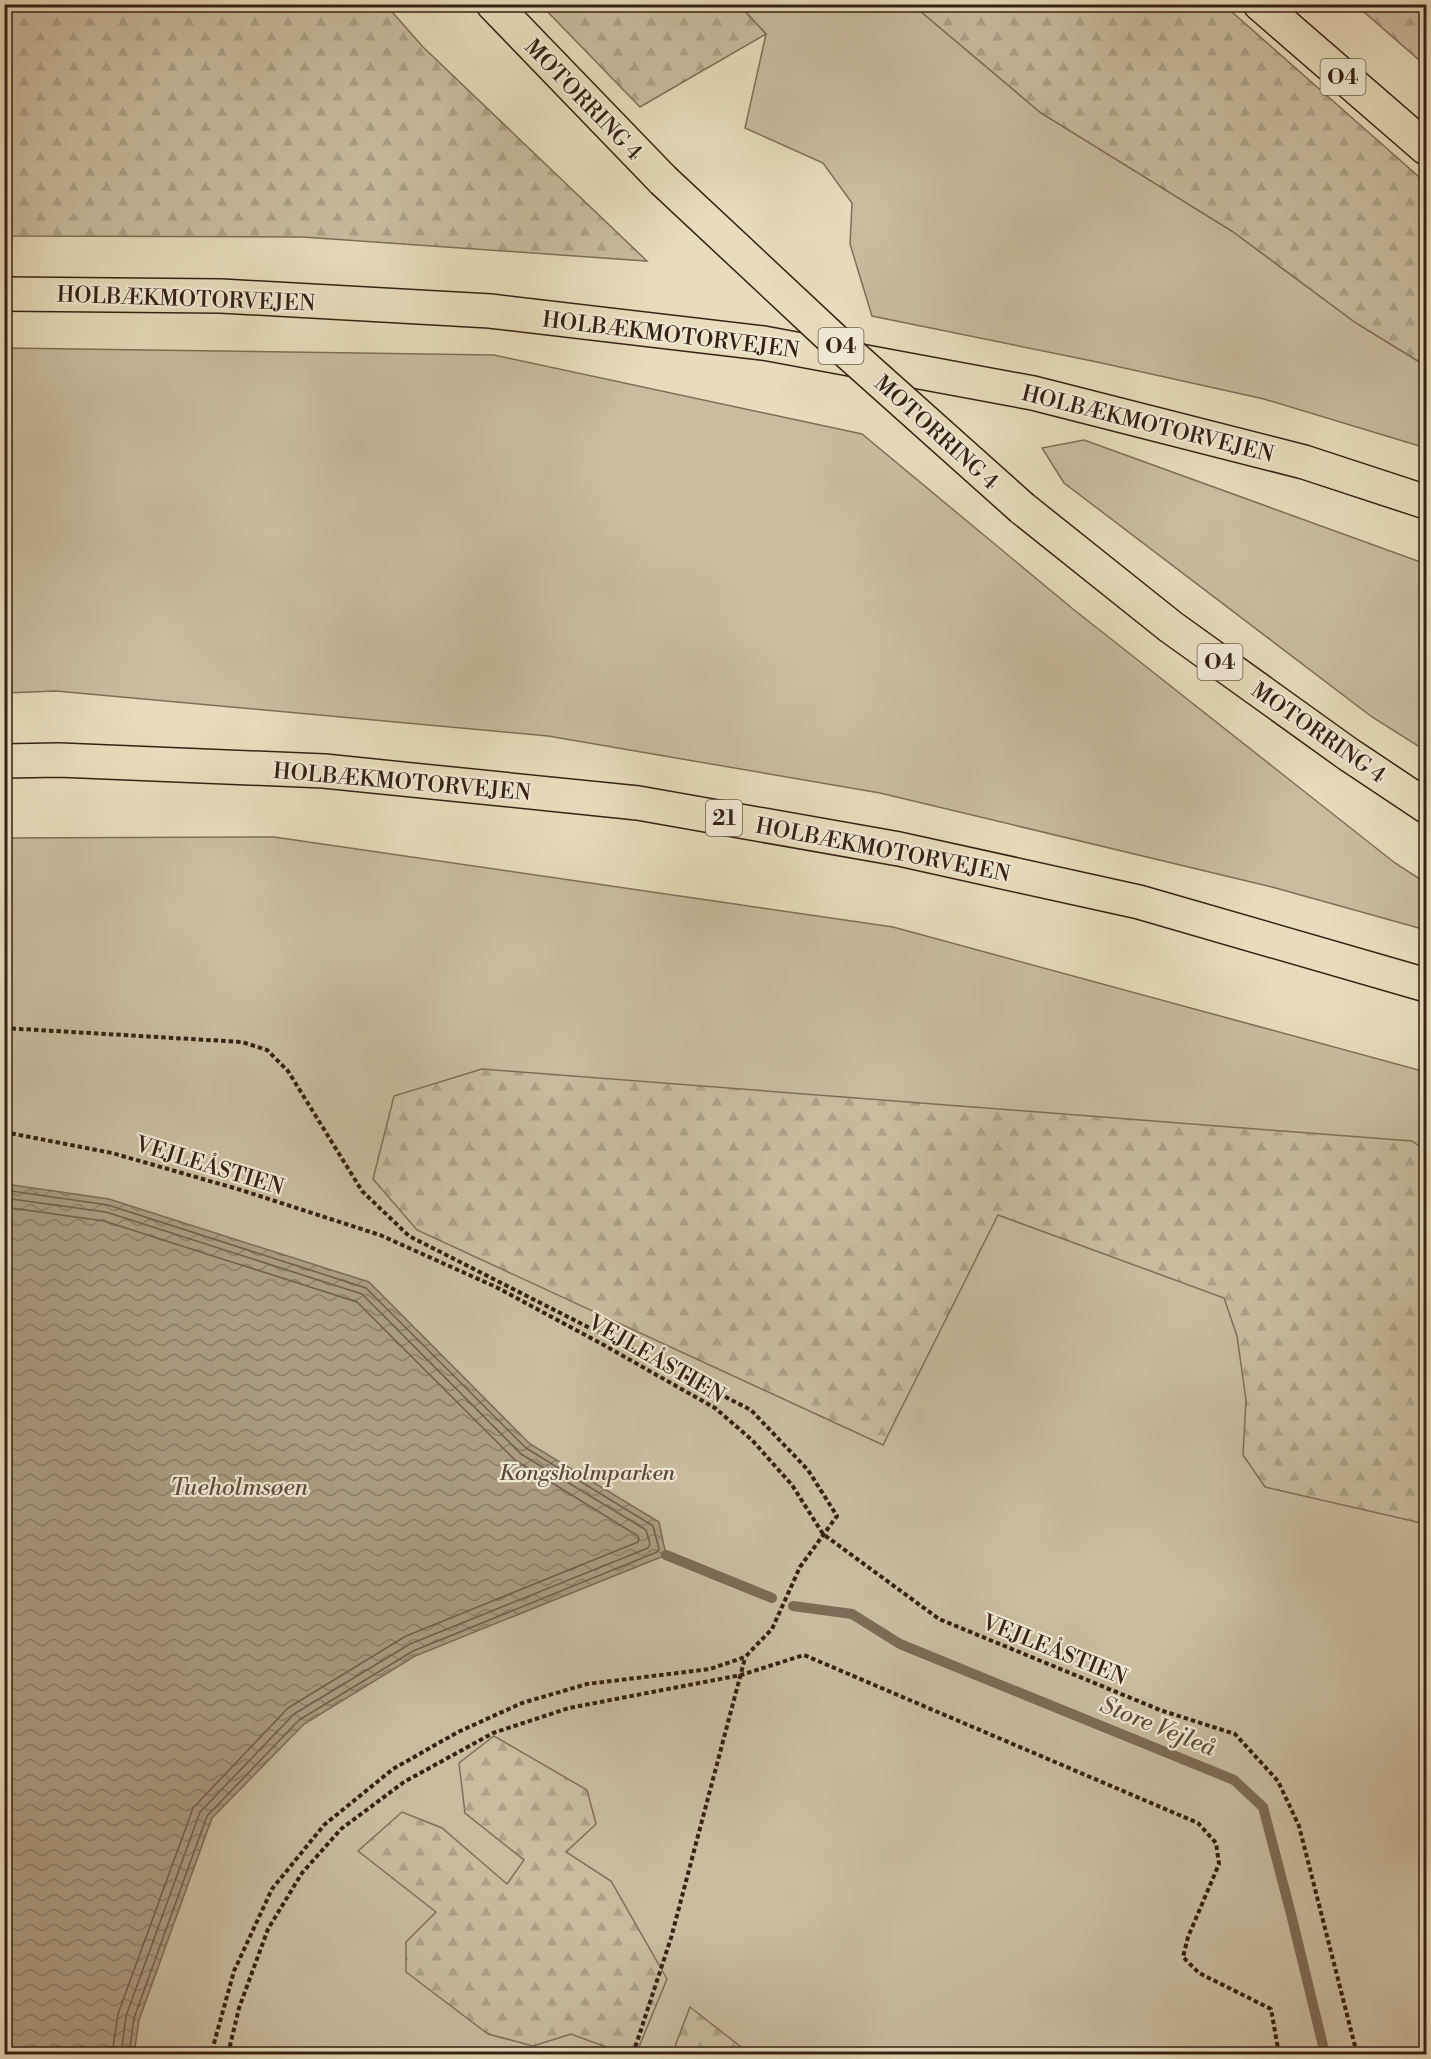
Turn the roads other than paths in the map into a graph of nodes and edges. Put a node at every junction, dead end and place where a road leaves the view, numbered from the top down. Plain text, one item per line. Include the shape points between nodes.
1 (493, 4) edge
2 (1260, 4) edge
3 (1426, 148) edge
4 (4, 294) edge
5 (1426, 502) edge
6 (4, 760) edge
7 (1426, 806) edge
8 (1426, 985) edge

1 - 7 highway, MOTORRING 4 / O4, bridge via 663,180 1022,508 1171,627
2 - 3 highway, O4
4 - 5 highway, HOLBÆKMOTORVEJEN via 221,296 490,311 763,343 1033,393 1304,462
6 - 8 highway, HOLBÆKMOTORVEJEN / 21 via 324,771 638,803 899,849 1139,902

